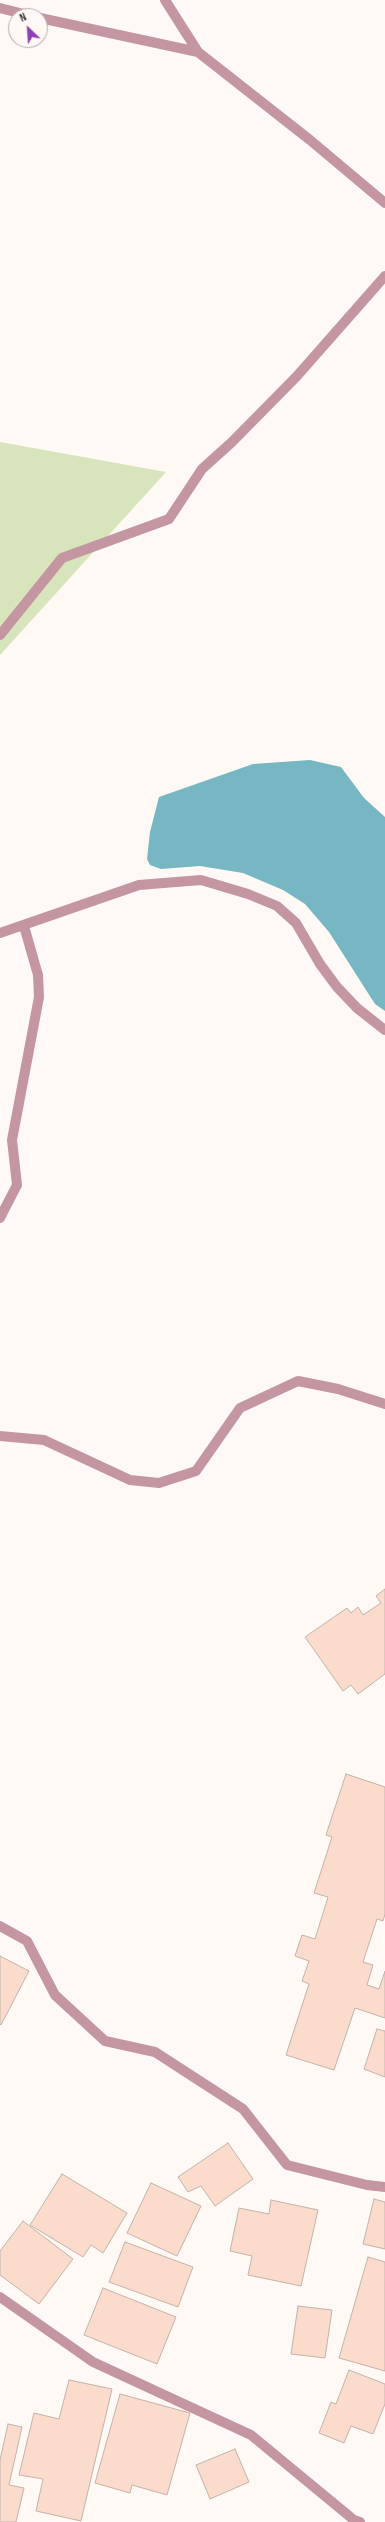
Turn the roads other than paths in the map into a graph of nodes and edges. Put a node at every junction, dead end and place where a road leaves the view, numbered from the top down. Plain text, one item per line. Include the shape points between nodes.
1 (165, 0) edge
2 (48, 20) edge
3 (198, 52) junction
4 (385, 203) edge
5 (385, 276) edge
6 (0, 635) edge
7 (24, 926) junction
8 (0, 933) edge
9 (385, 1030) edge
10 (0, 1218) edge
11 (385, 1404) edge
12 (0, 1436) edge
13 (0, 1926) edge
14 (385, 2187) edge
15 (0, 2297) edge
16 (360, 2522) edge

1 - 3 street
2 - 3 street
3 - 4 street
5 - 6 street via 297,376 202,469 169,519 62,558
7 - 8 street
7 - 9 street via 139,885 201,880 277,906 296,923 337,987 357,1008
7 - 10 street via 38,975 39,996 12,1140 17,1185
11 - 12 street via 338,1389 298,1381 240,1408 196,1471 160,1483 130,1480 44,1440
13 - 14 street via 27,1941 54,1995 105,2041 155,2052 243,2109 287,2165 367,2186
15 - 16 street via 93,2362 251,2435 354,2520

